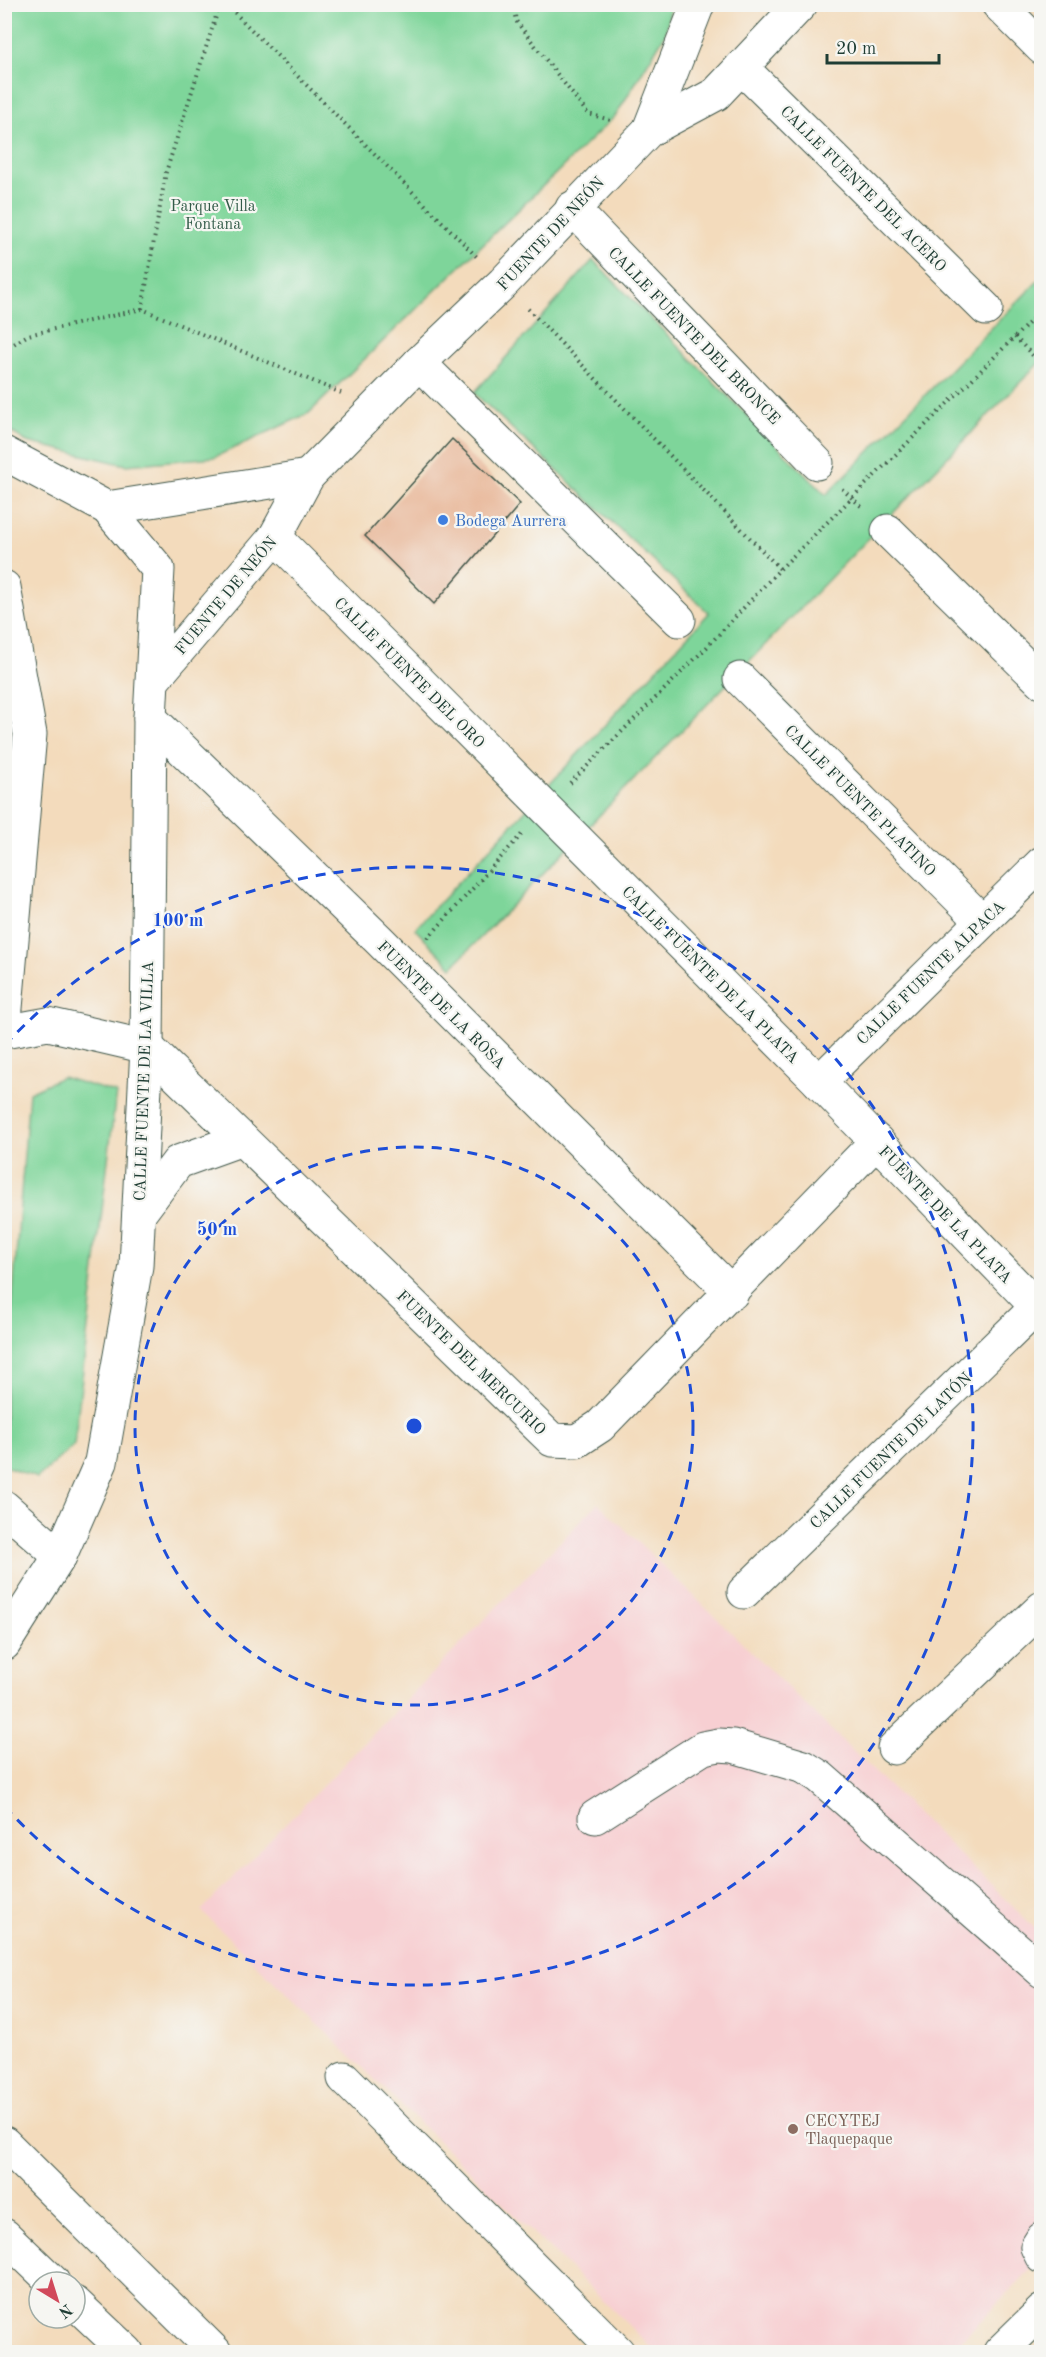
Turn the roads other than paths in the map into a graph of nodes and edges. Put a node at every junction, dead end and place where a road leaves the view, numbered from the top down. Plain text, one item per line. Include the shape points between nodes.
1 (698, 4) edge
2 (801, 4) edge
3 (998, 4) edge
4 (1041, 48) edge
5 (741, 67) junction
6 (649, 130) junction
7 (572, 208) junction
8 (986, 309) road end
9 (419, 363) junction
10 (4, 453) edge
11 (818, 463) road end
12 (308, 476) junction
13 (107, 508) junction
14 (888, 531) road end
15 (275, 537) junction
16 (4, 587) edge
17 (679, 620) road end
18 (740, 679) road end
19 (154, 680) junction
20 (1041, 682) edge
21 (150, 718) junction
22 (545, 808) joint
23 (1041, 863) edge
24 (982, 921) junction
25 (4, 1031) edge
26 (147, 1047) junction
27 (819, 1082) junction
28 (242, 1139) junction
29 (877, 1141) junction
30 (139, 1214) junction
31 (732, 1293) junction
32 (1039, 1310) edge
33 (4, 1507) edge
34 (60, 1556) junction
35 (744, 1592) dead end
36 (1041, 1608) edge
37 (4, 1644) edge
38 (894, 1748) dead end
39 (595, 1817) dead end
40 (1041, 1971) edge
41 (344, 2078) dead end
42 (4, 2143) edge
43 (4, 2235) edge
44 (1041, 2239) edge
45 (1041, 2257) edge
46 (41, 2270) edge
47 (1041, 2311) edge
48 (87, 2314) edge
49 (127, 2352) edge
50 (215, 2352) edge
51 (618, 2352) edge
52 (1000, 2352) edge

1 - 6 street
2 - 5 street, FUENTE DE NEÓN
3 - 4 street
5 - 6 street, FUENTE DE NEÓN via 716,94
5 - 8 street, CALLE FUENTE DEL ACERO
6 - 7 street, FUENTE DE NEÓN
7 - 9 street, FUENTE DE NEÓN via 503,283
7 - 11 street, CALLE FUENTE DEL BRONCE
9 - 12 street, FUENTE DE NEÓN
9 - 17 street
10 - 13 street
12 - 13 street
12 - 15 street, FUENTE DE NEÓN
13 - 19 street, CALLE FUENTE DE LA VILLA via 158,569
14 - 20 street
15 - 19 street, FUENTE DE NEÓN
15 - 22 street, CALLE FUENTE DEL ORO
16 - 25 street via 30,734
18 - 24 street, CALLE FUENTE PLATINO
19 - 21 street, CALLE FUENTE DE LA VILLA
21 - 26 street, CALLE FUENTE DE LA VILLA
21 - 31 street, FUENTE DE LA ROSA
22 - 27 street, CALLE FUENTE DE LA PLATA
23 - 24 street, CALLE FUENTE ALPACA
24 - 27 street, CALLE FUENTE ALPACA
25 - 26 street via 48,1024
26 - 28 street, FUENTE DEL MERCURIO
26 - 30 street, CALLE FUENTE DE LA VILLA
27 - 29 street, CALLE FUENTE DE LA PLATA
28 - 30 street via 178,1162
28 - 31 street, FUENTE DEL MERCURIO via 552,1440 577,1441 600,1426
29 - 31 street, FUENTE DEL MERCURIO
29 - 32 street, FUENTE DE LA PLATA
30 - 34 street, CALLE FUENTE DE LA VILLA via 136,1266 101,1462
32 - 35 street, CALLE FUENTE DE LATÓN
33 - 34 street
34 - 37 street, CALLE FUENTE DE LA VILLA
36 - 38 street
39 - 40 street via 703,1748 733,1746 804,1767
41 - 51 street
42 - 50 street
43 - 46 street
44 - 45 street via 1037,2247
47 - 52 street
48 - 49 street

